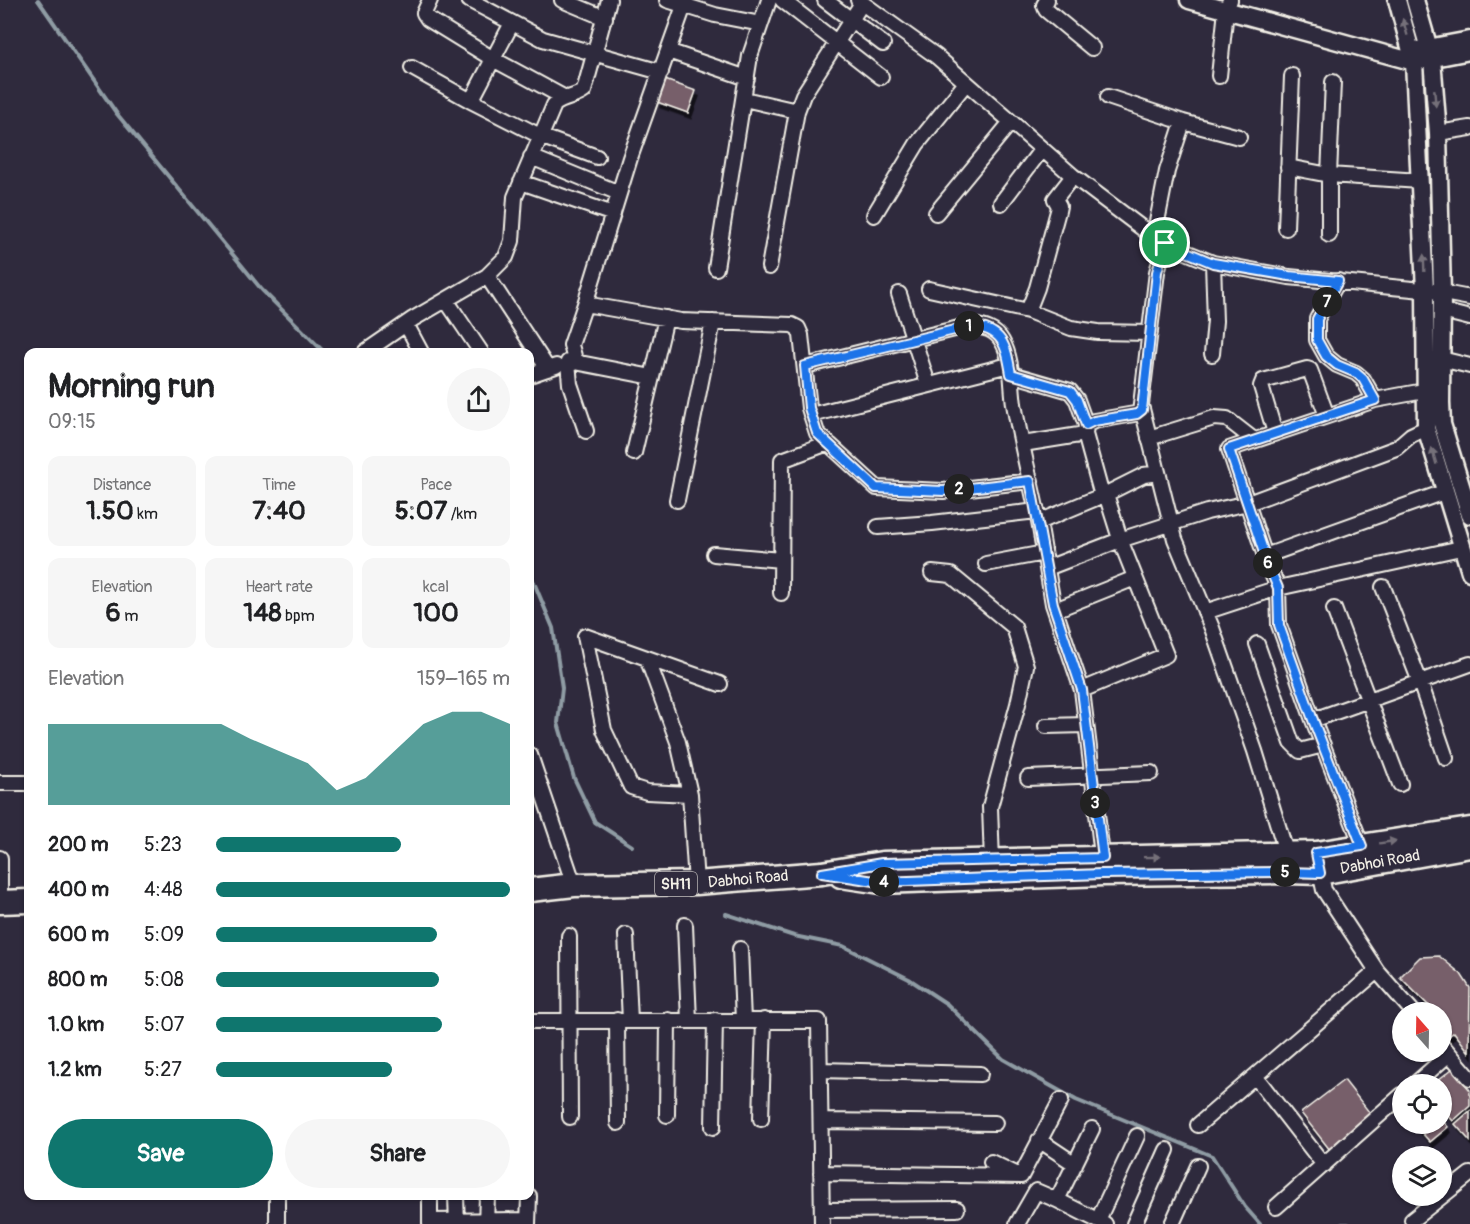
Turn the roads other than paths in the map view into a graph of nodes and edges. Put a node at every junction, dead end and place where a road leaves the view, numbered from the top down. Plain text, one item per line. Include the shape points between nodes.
1 (430, 0) edge
2 (469, 0) edge
3 (562, 0) edge
4 (609, 0) edge
5 (667, 0) edge
6 (825, 0) edge
7 (1047, 0) edge
8 (1189, 0) edge
9 (1397, 0) edge
10 (1414, 0) edge
11 (770, 1) edge
12 (860, 2) edge
13 (685, 3) edge
14 (1228, 5) edge
15 (604, 18) junction
16 (852, 20) junction
17 (512, 23) junction
18 (761, 24) junction
19 (1470, 40) edge
20 (838, 42) junction
21 (883, 44) dead end
22 (1092, 48) dead end
23 (668, 51) junction
24 (1470, 51) edge
25 (594, 52) junction
26 (1421, 55) junction
27 (493, 59) junction
28 (412, 68) dead end
29 (661, 72) junction
30 (1219, 76) dead end
31 (1292, 76) dead end
32 (881, 77) dead end
33 (747, 78) junction
34 (1333, 82) dead end
35 (966, 83) junction
36 (1108, 97) dead end
37 (565, 98) junction
38 (744, 99) junction
39 (471, 101) junction
40 (797, 111) junction
41 (1011, 122) junction
42 (1183, 122) junction
43 (1470, 129) edge
44 (1438, 133) junction
45 (540, 136) junction
46 (1239, 137) dead end
47 (1042, 148) junction
48 (531, 157) junction
49 (597, 157) dead end
50 (1288, 167) junction
51 (1329, 175) junction
52 (1073, 176) junction
53 (1420, 181) junction
54 (521, 182) junction
55 (619, 193) junction
56 (1001, 203) dead end
57 (936, 213) dead end
58 (612, 214) junction
59 (874, 215) dead end
60 (1286, 228) dead end
61 (1329, 235) dead end
62 (1160, 240) junction
63 (1213, 263) junction
64 (769, 267) dead end
65 (716, 268) dead end
66 (488, 276) junction
67 (1338, 281) junction
68 (929, 289) dead end
69 (1425, 290) junction
70 (1443, 293) junction
71 (899, 294) dead end
72 (1470, 298) edge
73 (446, 300) junction
74 (585, 304) junction
75 (1028, 311) junction
76 (1442, 311) junction
77 (666, 318) junction
78 (1470, 318) edge
79 (713, 322) junction
80 (405, 324) junction
81 (1150, 333) junction
82 (915, 340) junction
83 (371, 348) edge
84 (419, 348) edge
85 (478, 348) edge
86 (1212, 354) dead end
87 (1442, 359) junction
88 (572, 361) junction
89 (805, 366) junction
90 (1470, 366) edge
91 (548, 369) junction
92 (1010, 369) junction
93 (534, 374) edge
94 (652, 377) junction
95 (928, 384) junction
96 (1424, 391) junction
97 (1375, 400) junction
98 (1142, 410) junction
99 (812, 415) junction
100 (1327, 416) junction
101 (1426, 428) junction
102 (1086, 430) junction
103 (586, 431) dead end
104 (1275, 434) junction
105 (1149, 438) junction
106 (1254, 440) junction
107 (828, 443) junction
108 (1023, 444) junction
109 (634, 453) dead end
110 (1158, 473) junction
111 (1030, 481) junction
112 (1444, 492) junction
113 (1104, 495) junction
114 (677, 500) dead end
115 (1248, 502) junction
116 (1470, 515) edge
117 (1038, 516) junction
118 (1171, 523) junction
119 (878, 527) dead end
120 (1120, 540) junction
121 (1461, 548) junction
122 (1044, 553) junction
123 (714, 554) dead end
124 (1265, 556) junction
125 (781, 560) junction
126 (986, 564) dead end
127 (1047, 568) junction
128 (932, 573) dead end
129 (1470, 573) edge
130 (1136, 578) junction
131 (1383, 587) dead end
132 (1278, 588) junction
133 (781, 593) dead end
134 (1334, 609) dead end
135 (1055, 610) junction
136 (1205, 612) junction
137 (1257, 644) dead end
138 (647, 658) junction
139 (1470, 664) edge
140 (1420, 682) junction
141 (720, 684) dead end
142 (1082, 690) junction
143 (1370, 700) junction
144 (1313, 720) junction
145 (1086, 725) junction
146 (1046, 726) dead end
147 (1323, 745) junction
148 (1446, 758) dead end
149 (534, 767) edge
150 (1151, 772) dead end
151 (1092, 775) junction
152 (1028, 778) dead end
153 (0, 783) edge
154 (24, 783) edge
155 (1400, 784) dead end
156 (690, 794) junction
157 (1470, 829) edge
158 (1362, 846) junction
159 (1470, 846) edge
160 (1287, 855) junction
161 (0, 858) edge
162 (992, 862) junction
163 (1318, 863) junction
164 (1103, 866) junction
165 (822, 873) junction
166 (696, 883) junction
167 (574, 885) junction
168 (534, 890) edge
169 (24, 901) edge
170 (0, 902) edge
171 (685, 925) dead end
172 (626, 935) dead end
173 (569, 936) dead end
174 (740, 949) dead end
175 (1377, 971) junction
176 (1404, 1002) edge
177 (570, 1020) junction
178 (623, 1020) junction
179 (668, 1020) junction
180 (715, 1020) junction
181 (764, 1020) junction
182 (534, 1021) edge
183 (689, 1021) junction
184 (743, 1021) junction
185 (1452, 1058) edge
186 (1434, 1062) edge
187 (820, 1070) junction
188 (981, 1074) dead end
189 (1424, 1074) edge
190 (1255, 1076) junction
191 (1470, 1078) edge
192 (1061, 1100) dead end
193 (1392, 1104) edge
194 (667, 1115) dead end
195 (570, 1117) dead end
196 (761, 1119) dead end
197 (821, 1121) junction
198 (618, 1123) dead end
199 (995, 1123) dead end
200 (1198, 1125) dead end
201 (713, 1127) dead end
202 (1092, 1129) dead end
203 (1137, 1136) dead end
204 (1039, 1140) junction
205 (1167, 1150) dead end
206 (991, 1162) dead end
207 (1075, 1164) junction
208 (1324, 1165) junction
209 (1198, 1166) dead end
210 (821, 1173) junction
211 (1470, 1174) edge
212 (1021, 1176) junction
213 (1036, 1191) junction
214 (277, 1200) edge
215 (430, 1200) edge
216 (456, 1200) edge
217 (487, 1200) edge
218 (529, 1200) edge
219 (1057, 1200) junction
220 (1276, 1207) dead end
221 (957, 1209) dead end
222 (822, 1217) edge
223 (1412, 1220) dead end
224 (430, 1222) edge
225 (457, 1222) edge
226 (486, 1222) edge
227 (528, 1222) edge
228 (1102, 1222) edge
229 (277, 1224) edge
230 (1017, 1224) edge
231 (1134, 1224) edge
232 (1172, 1224) edge

1 - 27 street via 424,13 428,19
2 - 17 street
3 - 15 street
4 - 15 street
5 - 13 street
6 - 16 street
7 - 22 street via 1046,10
8 - 14 street
26 -> 9 street
10 - 26 street
11 - 18 street
11 - 20 street
12 - 16 street
12 - 35 street via 936,56
13 - 18 street via 715,15
13 - 23 street
14 - 26 street via 1390,55
14 - 30 street
15 - 25 street
16 - 20 street
16 - 21 street
17 - 25 street via 543,39
17 - 27 street
18 - 33 street
19 - 26 street
20 - 32 street
20 - 40 street via 803,95
23 - 29 street
23 - 33 street
24 - 26 street
25 - 29 street
25 - 37 street via 584,90 578,96
26 -> 44 street
26 - 53 street
27 - 37 street
27 - 39 street
28 - 39 street
29 - 55 street
31 - 50 street
33 - 38 street
34 - 51 street
35 - 41 street
35 - 59 street via 917,144
36 - 42 street
37 - 45 street via 554,105
38 - 40 street
38 - 65 street
39 - 45 street
40 - 64 street
41 - 47 street
41 - 57 street
42 - 46 street
42 - 62 street via 1167,171
43 - 44 street
44 - 70 street
45 - 48 street
45 - 49 street
47 - 52 street
47 - 56 street
48 - 54 street
48 - 55 street
50 - 51 street
50 - 60 street
51 - 53 street
51 - 61 street
52 - 62 street
52 - 75 street via 1055,199 1058,211
69 -> 53 street
54 - 58 street
54 - 66 street via 515,197 512,241 506,257
55 - 58 street
58 - 74 street
62 - 63 street
62 - 81 street
63 - 67 street
63 - 86 street
66 - 73 street
66 - 91 street
67 - 69 street
67 - 97 street via 1317,319 1317,340 1326,356 1363,379
68 - 75 street
69 - 70 street
69 - 96 street
70 - 72 street
70 - 76 street
71 - 82 street
73 - 80 street
73 - 85 street
74 - 77 street
74 - 88 street via 571,345
75 - 81 street via 1071,328
76 - 78 street
76 - 87 street
77 - 79 street
77 - 94 street
79 - 89 street via 792,325 801,335
79 - 114 street
80 - 83 street
80 - 84 street
81 - 98 street
82 - 89 street
82 - 92 street via 971,326 987,327 1002,341
82 - 95 street
87 - 90 street
87 - 116 street via 1442,424
88 - 91 street
88 - 94 street
88 - 103 street via 570,384
89 - 99 street
91 - 93 street
92 - 95 street
92 - 102 street via 1070,391 1077,400
92 - 108 street
94 - 109 street
95 - 99 street
96 - 97 street
96 - 101 street
97 - 100 street
98 - 102 street via 1094,421
98 - 105 street
99 - 107 street via 817,433
100 - 104 street
100 - 104 street via 1310,370 1263,381 1261,386
112 -> 101 street
101 - 115 street via 1396,448
102 - 108 street
102 - 113 street
104 - 106 street
105 - 106 street via 1214,418 1227,419
105 - 110 street
106 - 115 street via 1229,449
107 - 111 street via 876,488 943,491
107 - 125 street via 782,460
108 - 111 street
110 - 113 street via 1144,475
110 - 118 street
111 - 117 street
112 - 121 street
112 - 124 street
113 - 117 street
113 - 120 street
115 - 118 street
115 - 124 street
117 - 119 street
117 - 122 street
118 - 120 street
118 - 136 street
120 - 127 street
120 - 130 street
121 - 129 street
121 - 132 street
122 - 126 street
122 - 127 street
123 - 125 street
124 - 132 street
125 - 133 street
127 - 135 street
128 - 162 street via 951,574 1014,627 1026,666 990,807
130 - 135 street
130 - 142 street via 1166,655
131 - 140 street
132 - 136 street
132 - 144 street via 1279,625
134 - 143 street
135 - 142 street
136 - 160 street
137 - 147 street via 1292,743 1300,751
138 - 141 street
138 - 156 street via 678,742
138 - 156 street via 585,636 604,730 631,787 647,792
139 - 140 street
140 - 143 street
140 - 148 street
142 - 145 street
143 - 144 street
143 - 155 street
144 - 147 street
145 - 146 street
145 - 151 street
147 - 158 street
149 - 167 street
150 - 151 street
151 - 152 street
151 - 164 street
153 - 154 street
156 - 166 street
158 -> 157 main road, Dabhoi Road / SH11
158 - 163 main road, Dabhoi Road / SH11
159 - 163 main road, Dabhoi Road / SH11
160 - 163 main road, Dabhoi Road / SH11
164 -> 160 main road, Dabhoi Road / SH11
161 - 170 street
162 - 164 main road, Dabhoi Road / SH11
162 - 165 main road, Dabhoi Road / SH11 via 882,863
163 - 164 main road, Dabhoi Road / SH11 via 1287,872
163 - 175 street via 1324,890
164 - 165 main road, Dabhoi Road / SH11 via 881,882
165 - 166 main road, Dabhoi Road / SH11
166 - 167 main road, Dabhoi Road / SH11
167 - 168 main road, Dabhoi Road / SH11
169 - 170 main road
171 - 183 street
172 - 178 street
173 - 177 street
174 - 184 street
175 - 176 street
175 - 190 street
177 - 178 street
177 - 182 street
177 - 195 street
178 - 179 street
178 - 198 street
179 - 183 street
179 - 194 street
180 - 183 street
180 - 184 street
180 - 201 street
181 - 184 street
181 - 187 street via 819,1021
181 - 196 street
185 - 191 street
186 - 189 street
187 - 188 street
187 - 197 street
190 - 200 street
190 - 208 street
192 - 204 street
193 - 208 street
197 - 199 street
197 - 210 street
202 - 207 street
203 - 228 street
204 - 207 street
204 - 212 street
205 - 231 street
206 - 212 street
207 - 219 street
208 - 220 street
209 - 232 street
210 - 212 street
210 - 222 street
211 - 223 street
212 - 213 street
213 - 219 street
213 - 230 street
214 - 229 street
215 - 224 street
216 - 225 street
217 - 226 street
218 - 227 street
219 - 228 street
221 - 222 street
224 - 225 street
225 - 226 street
226 - 227 street

